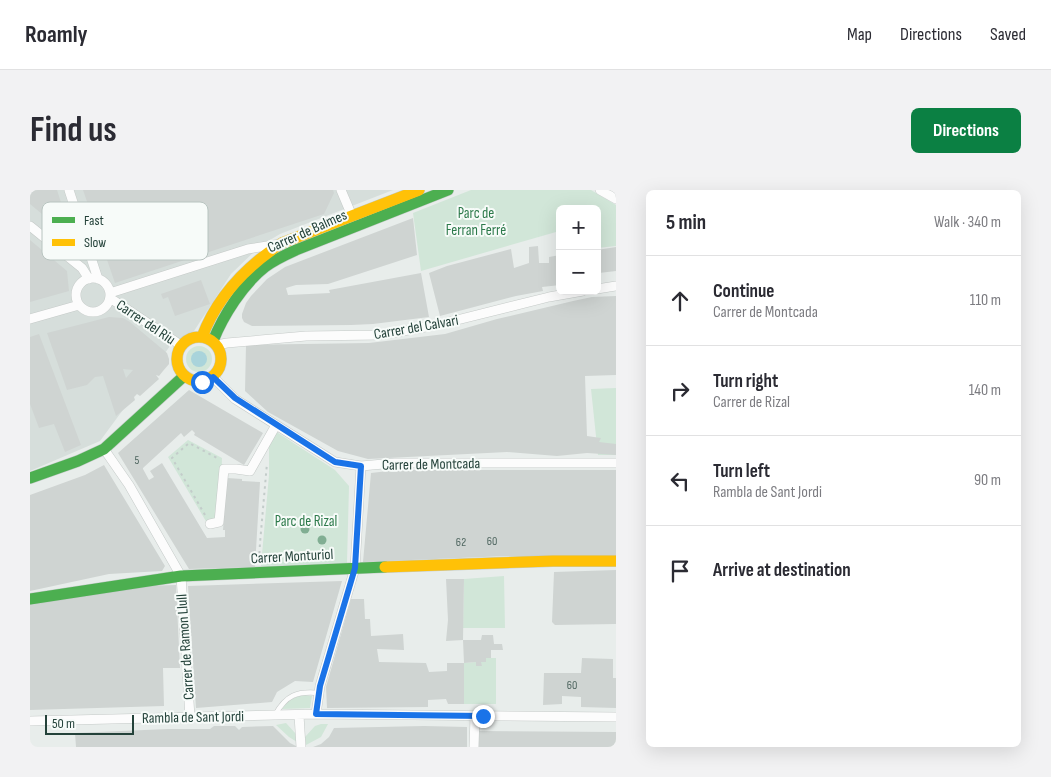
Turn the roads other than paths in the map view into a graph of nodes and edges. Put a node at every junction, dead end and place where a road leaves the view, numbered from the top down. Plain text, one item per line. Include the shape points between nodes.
1 (342, 190) edge
2 (419, 190) edge
3 (448, 190) edge
4 (600, 190) edge
5 (616, 199) edge
6 (352, 216) junction
7 (30, 226) edge
8 (42, 236) edge
9 (282, 244) junction
10 (72, 260) edge
11 (89, 260) edge
12 (94, 279) junction
13 (616, 286) edge
14 (601, 288) edge
15 (110, 295) junction
16 (560, 295) edge
17 (80, 305) junction
18 (30, 319) edge
19 (211, 341) junction
20 (182, 346) junction
21 (184, 376) junction
22 (213, 377) junction
23 (276, 425) junction
24 (104, 449) junction
25 (616, 464) edge
26 (361, 466) junction
27 (30, 478) edge
28 (210, 524) road end
29 (616, 561) edge
30 (355, 568) junction
31 (180, 576) junction
32 (30, 599) edge
33 (319, 694) junction
34 (316, 714) junction
35 (270, 715) junction
36 (300, 715) junction
37 (475, 716) junction
38 (190, 717) junction
39 (616, 717) edge
40 (30, 721) edge
41 (301, 747) edge
42 (474, 747) edge

1 - 6 street
2 - 6 street, Carrer de Balmes
3 - 19 street, Carrer de Balmes via 296,250 263,268 237,297
4 - 5 street
6 - 9 street, Carrer de Balmes
7 - 8 street
9 - 15 street via 248,249
9 - 19 street, Carrer de Balmes via 264,254 229,289 206,326
10 - 12 street
11 - 12 street
12 - 15 street via 107,286
12 - 17 street via 82,282 76,292
13 - 14 street
15 - 17 street via 106,307 96,312 85,310
15 - 20 street, Carrer del Riu
16 - 19 street, Carrer del Calvari via 436,326 380,336
17 - 18 street
19 - 20 street via 194,338
19 - 22 street via 222,358 221,366
20 - 21 street via 177,365
21 - 22 street via 195,382
21 - 24 street
22 - 23 street, Carrer de Montcada via 235,398
23 - 26 street, Carrer de Montcada via 335,462
23 - 28 street via 250,471 224,469 219,522
24 - 27 street
24 - 31 street via 129,485
25 - 26 street, Carrer de Montcada via 395,463
26 - 30 street
29 - 30 street, Carrer Monturiol
30 - 31 street, Carrer Monturiol
30 - 33 street
31 - 32 street, Carrer Monturiol
31 - 38 street, Carrer de Ramon Llull
33 - 34 street
33 - 35 lane via 296,693
34 - 36 street, Rambla de Sant Jordi
34 - 37 street, Rambla de Sant Jordi
35 - 36 street, Rambla de Sant Jordi
35 - 38 street, Rambla de Sant Jordi
36 - 41 street
37 - 39 street
37 - 42 street
38 - 40 street, Rambla de Sant Jordi

